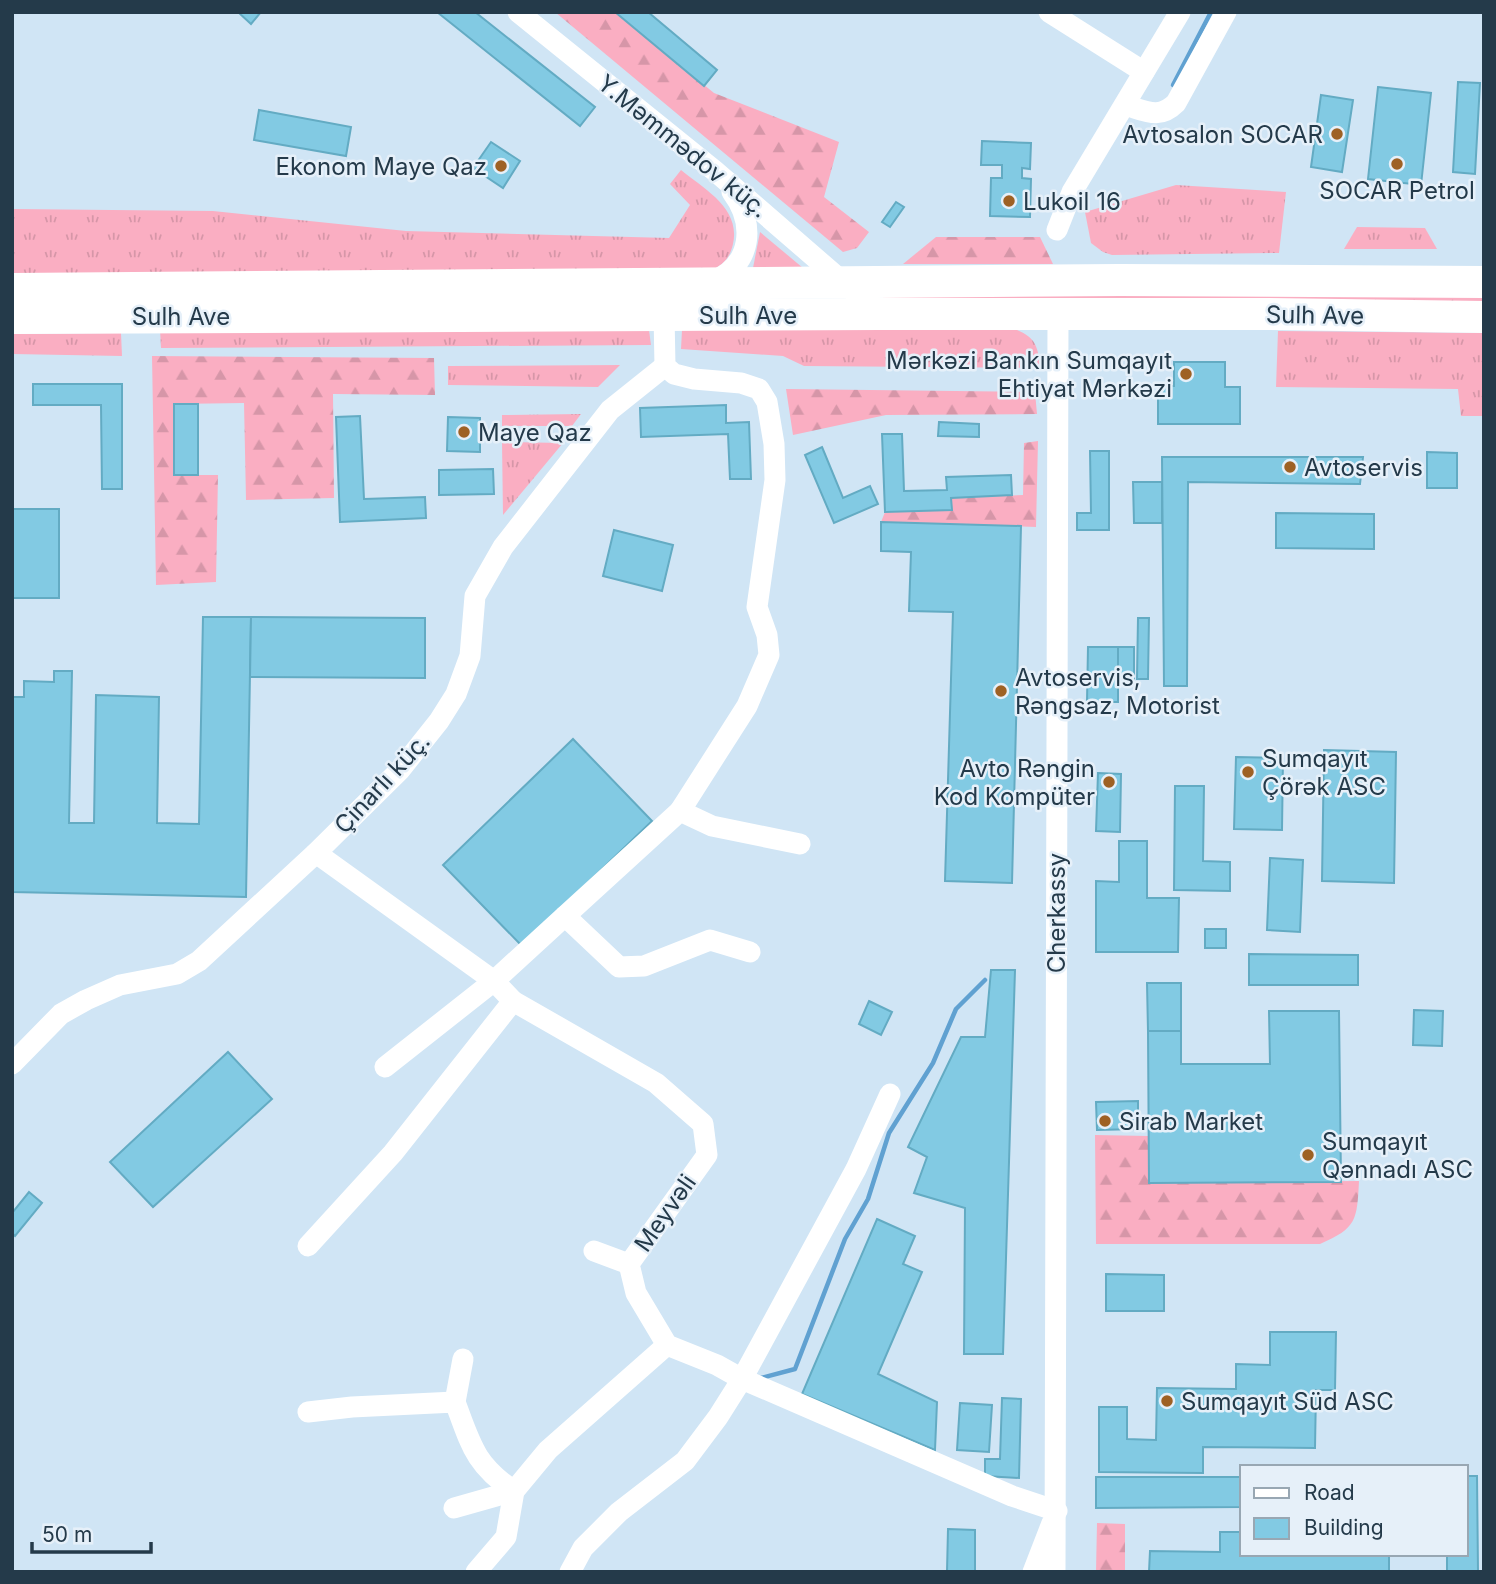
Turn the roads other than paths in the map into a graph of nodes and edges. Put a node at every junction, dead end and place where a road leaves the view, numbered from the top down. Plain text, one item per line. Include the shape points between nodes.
1 (518, 12) edge
2 (1049, 12) edge
3 (1180, 12) edge
4 (1226, 12) edge
5 (1144, 72) junction
6 (1125, 105) junction
7 (715, 171) junction
8 (1057, 230) dead end
9 (845, 282) junction
10 (1484, 282) edge
11 (703, 285) junction
12 (12, 289) edge
13 (880, 314) junction
14 (1058, 314) junction
15 (664, 315) junction
16 (1484, 317) edge
17 (12, 318) edge
18 (665, 366) junction
19 (680, 811) junction
20 (800, 844) dead end
21 (316, 853) junction
22 (565, 916) junction
23 (750, 952) dead end
24 (494, 981) junction
25 (513, 1001) junction
26 (12, 1064) edge
27 (385, 1068) dead end
28 (890, 1094) dead end
29 (308, 1246) dead end
30 (594, 1251) dead end
31 (629, 1264) junction
32 (667, 1345) junction
33 (463, 1359) dead end
34 (742, 1380) junction
35 (456, 1402) junction
36 (308, 1412) dead end
37 (514, 1492) junction
38 (454, 1508) dead end
39 (1056, 1511) junction
40 (476, 1572) edge
41 (570, 1572) edge
42 (1033, 1572) edge
43 (1055, 1572) edge

1 - 7 street, Y.Məmmədov küç.
2 - 5 street
3 - 5 street
4 - 6 street via 1168,111 1158,114
5 - 6 street
6 - 8 street via 1072,192
7 - 9 street, Y.Məmmədov küç.
7 - 11 street via 744,214 746,244 727,275
9 - 10 highway, Sulh Ave
9 - 11 highway, Sulh Ave
9 - 13 street, Y.Məmmədov küç.
11 - 12 highway, Sulh Ave
13 - 14 highway, Sulh Ave
13 - 15 highway, Sulh Ave
14 - 16 highway, Sulh Ave
14 - 39 street, Cherkassy
15 - 17 highway, Sulh Ave
15 - 18 street
18 - 19 street via 674,374 759,389 767,402 774,444 775,480 757,607 769,655 747,706
18 - 21 street, Çinarlı küç. via 610,410 503,547 475,596 470,656 456,694 400,770
19 - 20 street via 712,826
19 - 22 street
21 - 24 street, Meyvəli
21 - 26 street, Çinarlı küç. via 199,961 177,974 120,985 86,1000 61,1014
22 - 23 street via 619,967 645,966 710,940
22 - 24 street
24 - 25 street, Meyvəli
24 - 27 street
25 - 29 street via 393,1153
25 - 31 street, Meyvəli via 656,1083 703,1124 707,1155
28 - 34 street via 856,1169
30 - 31 street
31 - 32 street, Meyvəli via 636,1293
32 - 34 street via 717,1364
32 - 37 street via 548,1450
33 - 35 street
34 - 39 street
34 - 41 street via 685,1461 619,1512 583,1548
35 - 36 street
35 - 37 street via 473,1449 492,1476
37 - 38 street
37 - 40 street via 506,1537
39 - 42 street, Cherkassy
39 - 43 street, Cherkassy

